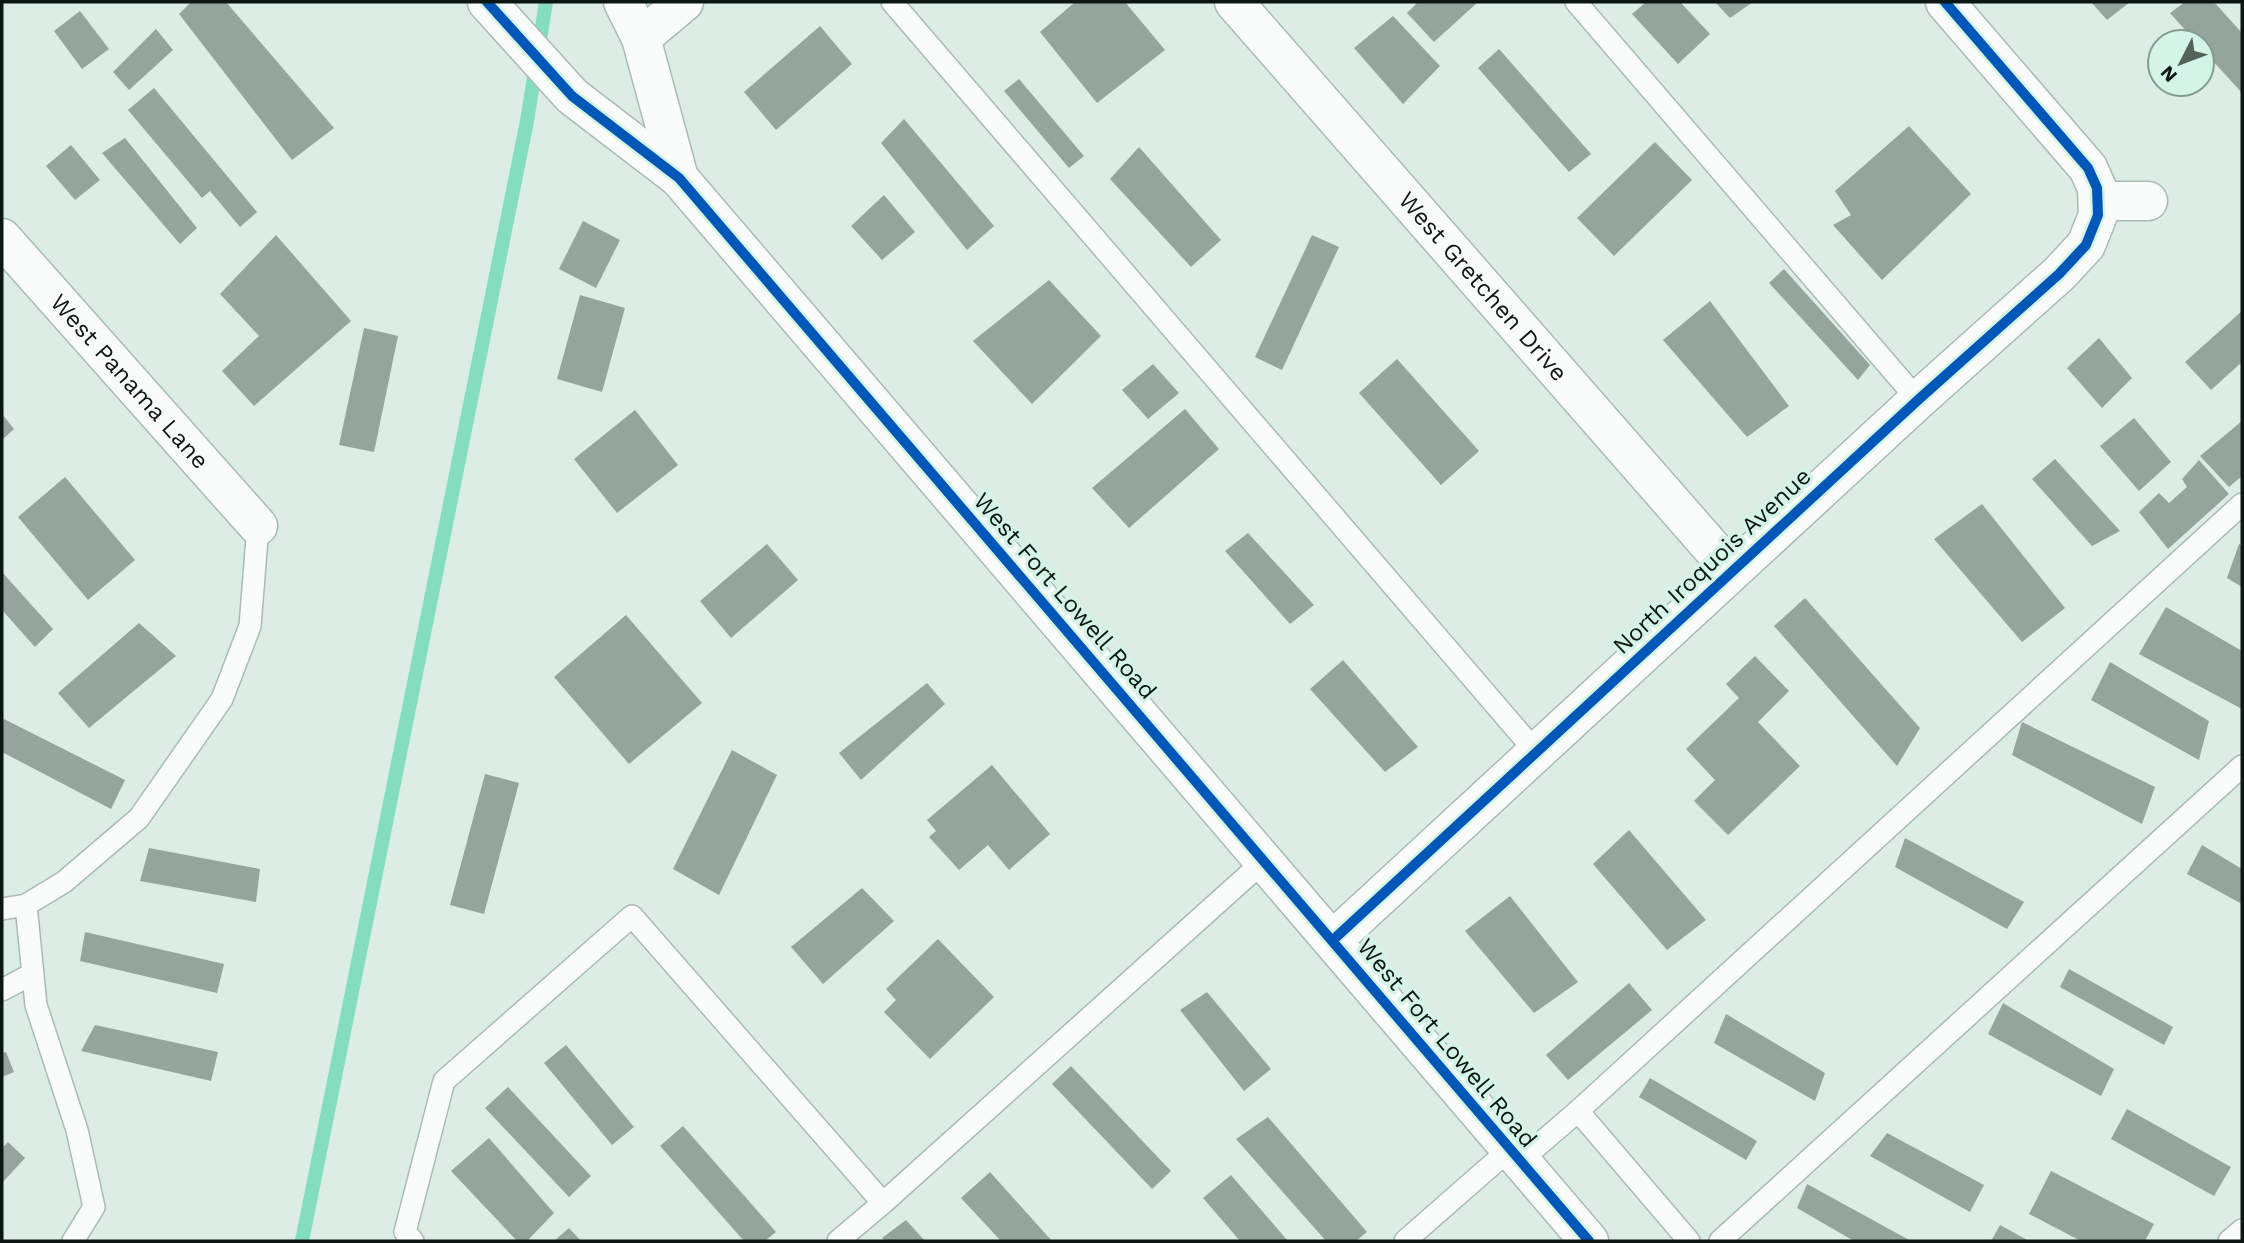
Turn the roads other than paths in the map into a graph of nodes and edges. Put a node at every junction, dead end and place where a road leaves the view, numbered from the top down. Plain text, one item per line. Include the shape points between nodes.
1 (486, 2) edge
2 (623, 2) edge
3 (684, 2) edge
4 (892, 2) edge
5 (1234, 2) edge
6 (1576, 2) edge
7 (1945, 2) edge
8 (641, 38) junction
9 (679, 178) junction
10 (2098, 201) junction
11 (2148, 201) dead end
12 (2, 238) edge
13 (1918, 400) junction
14 (2242, 504) edge
15 (258, 526) joint
16 (1732, 571) junction
17 (1536, 752) junction
18 (2242, 766) edge
19 (1264, 860) junction
20 (26, 905) junction
21 (2, 909) edge
22 (1333, 940) junction
23 (32, 974) junction
24 (2, 990) edge
25 (1578, 1111) junction
26 (1515, 1155) junction
27 (883, 1203) junction
28 (2242, 1230) edge
29 (73, 1241) edge
30 (413, 1241) edge
31 (838, 1241) edge
32 (1405, 1241) edge
33 (1589, 1241) edge
34 (1689, 1241) edge
35 (1720, 1241) edge
36 (2229, 1241) edge

1 - 9 street, West Fort Lowell Road via 572,96
2 - 8 street, West Fort Lowell Road
3 - 8 street
4 - 17 lane
5 - 16 street, West Gretchen Drive
6 - 13 lane
7 - 10 street via 2088,168
8 - 9 street, West Fort Lowell Road
9 - 19 street, West Fort Lowell Road
10 - 11 street
10 - 13 street, North Iroquois Avenue via 2098,215 2086,245
12 - 15 street, West Panama Lane
13 - 16 street, North Iroquois Avenue
14 - 25 lane
15 - 20 lane via 250,626 222,699 139,818 64,882
16 - 17 street, North Iroquois Avenue
17 - 22 street, North Iroquois Avenue
18 - 35 lane
19 - 22 street, West Fort Lowell Road
19 - 27 lane
20 - 21 lane
20 - 23 lane
22 - 26 street, West Fort Lowell Road
23 - 24 lane
23 - 29 lane via 36,1005 77,1130 94,1207
25 - 26 lane
25 - 34 lane
26 - 32 lane
26 - 33 street, West Fort Lowell Road
27 - 30 lane via 632,916 444,1081 405,1232
27 - 31 lane
28 - 36 lane

